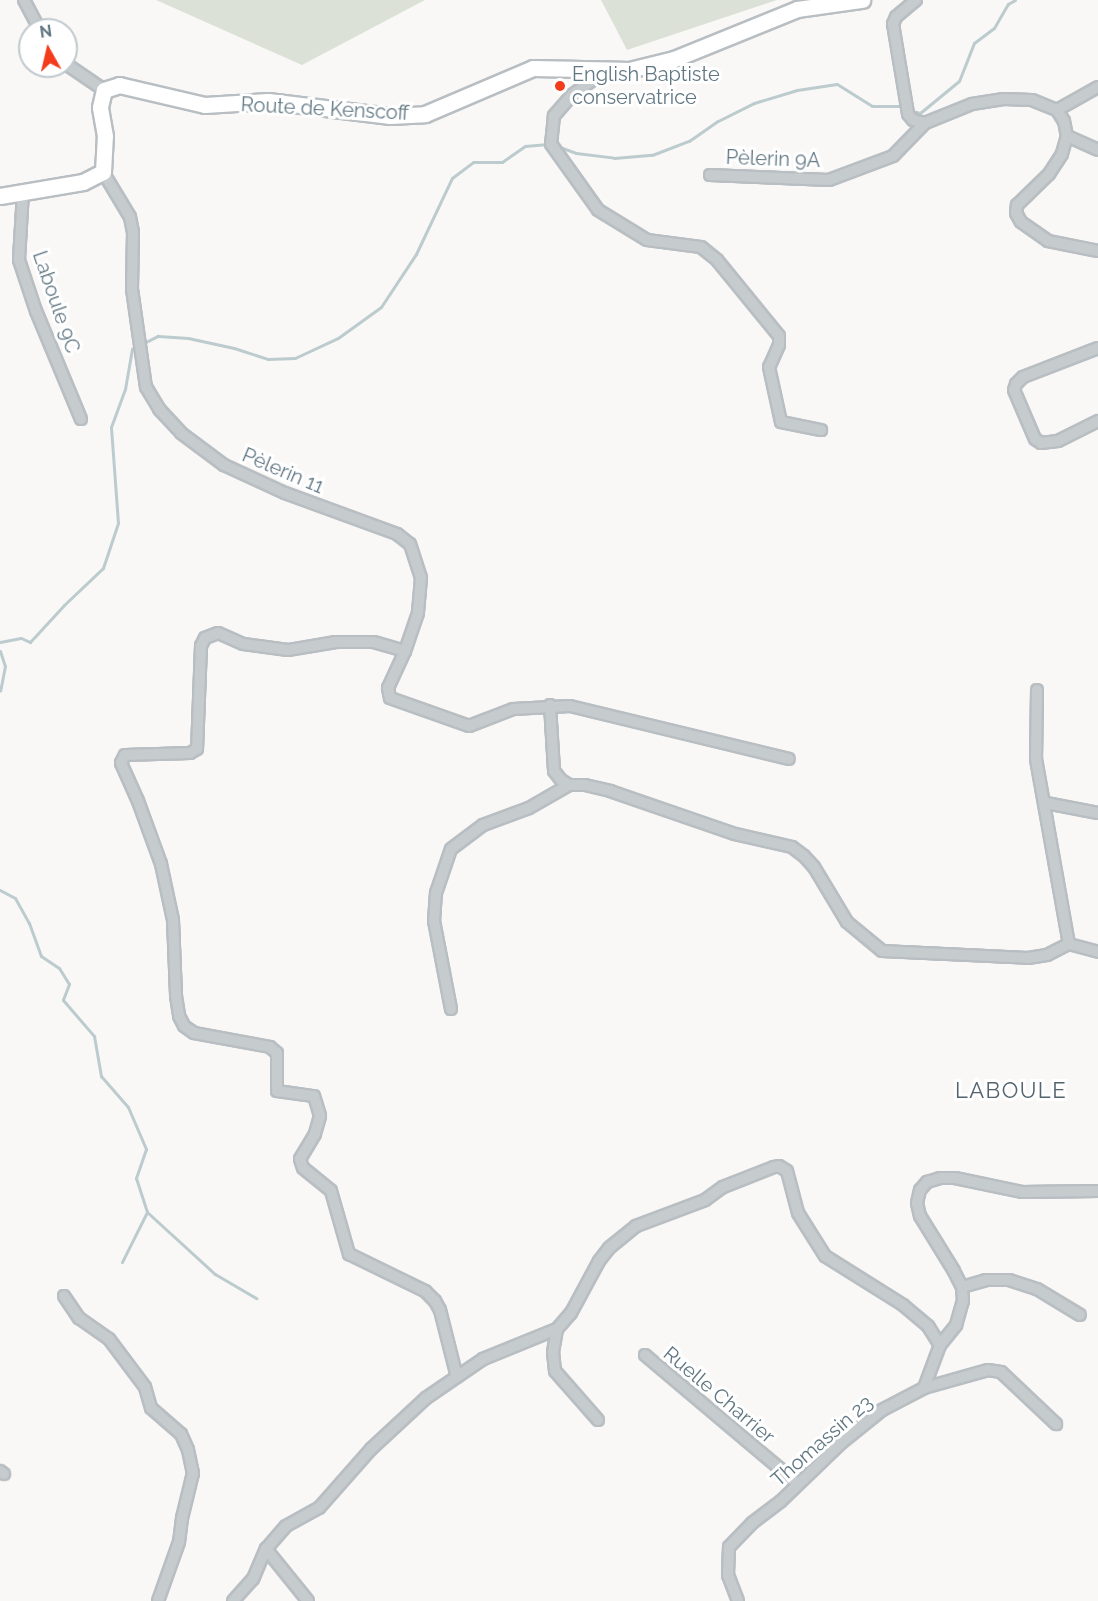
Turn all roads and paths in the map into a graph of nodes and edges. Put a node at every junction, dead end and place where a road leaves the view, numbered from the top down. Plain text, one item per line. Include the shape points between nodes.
1 (24, 0) edge
2 (862, 0) edge
3 (916, 0) edge
4 (34, 18) edge
5 (608, 69) junction
6 (78, 72) edge
7 (1098, 87) edge
8 (104, 90) junction
9 (1057, 110) junction
10 (925, 123) junction
11 (1067, 136) junction
12 (1098, 150) edge
13 (103, 172) junction
14 (710, 175) dead end
15 (23, 192) junction
16 (0, 196) edge
17 (1098, 251) edge
18 (1098, 348) edge
19 (81, 419) dead end
20 (1098, 422) edge
21 (821, 430) dead end
22 (405, 651) junction
23 (1036, 690) dead end
24 (550, 705) junction
25 (789, 759) dead end
26 (569, 785) junction
27 (1046, 803) junction
28 (1098, 813) edge
29 (1069, 944) junction
30 (1098, 952) edge
31 (451, 1009) dead end
32 (1098, 1191) edge
33 (962, 1287) junction
34 (64, 1296) dead end
35 (1080, 1315) dead end
36 (557, 1329) junction
37 (940, 1345) junction
38 (645, 1355) dead end
39 (457, 1377) junction
40 (924, 1388) junction
41 (598, 1420) dead end
42 (1056, 1424) dead end
43 (798, 1484) junction
44 (266, 1549) junction
45 (158, 1601) edge
46 (233, 1601) edge
47 (308, 1601) edge
48 (738, 1601) edge

1 - 4 street
2 - 5 main road, Route de Kenscoff via 797,9 674,59 629,70
3 - 10 street via 896,18 893,32 908,114
5 - 8 main road, Route de Kenscoff via 533,68 425,114 390,116 268,101 205,105 119,85
5 - 21 street via 572,95 554,116 552,144 598,210 647,240 701,247 717,260 779,336 779,345 768,367 781,422
6 - 8 street
7 - 9 street
8 - 13 main road via 100,107 105,136
9 - 10 street via 1032,100 1004,99 972,104
9 - 11 street
10 - 14 street, Pèlerin 9A via 893,156 829,180
11 - 12 street
11 - 17 street via 1062,154 1049,174 1017,205 1016,213 1021,222 1048,241
13 - 15 main road via 83,182
13 - 22 street, Pèlerin 11 via 130,217 132,289 146,387 159,409 181,433 224,465 285,493 397,534 410,544 421,578 418,613
15 - 16 main road
15 - 19 street, Laboule 9C via 19,260
18 - 20 street via 1023,377 1014,390 1035,439 1041,443 1058,441
22 - 24 street, Pèlerin 11 via 388,688 390,698 469,726 513,709
22 - 39 street via 373,642 336,642 288,650 243,644 218,633 205,638 201,646 197,749 190,753 125,755 121,763 161,864 173,920 176,996 184,1026 194,1034 270,1047 277,1053 277,1091 314,1096 320,1116 315,1134 300,1159 303,1168 331,1191 349,1254 425,1292 435,1301
23 - 27 street via 1036,759
24 - 25 street via 592,710
24 - 26 street via 554,771
26 - 29 street via 610,790 724,830 792,847 814,867 847,922 882,951 1028,958 1047,956
26 - 31 street via 529,808 483,825 451,849 436,893 434,921
27 - 28 street
27 - 29 street
29 - 30 street
32 - 33 street via 1023,1192 955,1178 927,1182 917,1203 920,1216
33 - 35 street via 986,1280 1008,1280 1037,1289
33 - 37 street via 961,1312
34 - 45 street via 79,1317 109,1339 145,1387 151,1408 181,1434 188,1449 193,1473 179,1542
36 - 37 street via 571,1313 599,1261 623,1236 649,1221 705,1200 723,1187 764,1170 784,1168 798,1213 825,1256 903,1305 928,1326
36 - 39 street via 483,1359
36 - 41 street via 555,1371
37 - 40 street
38 - 43 street, Ruelle Charrier
39 - 44 street via 426,1398 371,1449 319,1508 286,1526
40 - 42 street, Thomassin 23 via 974,1372 1001,1372
40 - 43 street, Thomassin 23 via 882,1410
43 - 48 street, Thomassin 23 via 729,1546 728,1575
44 - 46 street via 254,1579
44 - 47 street

